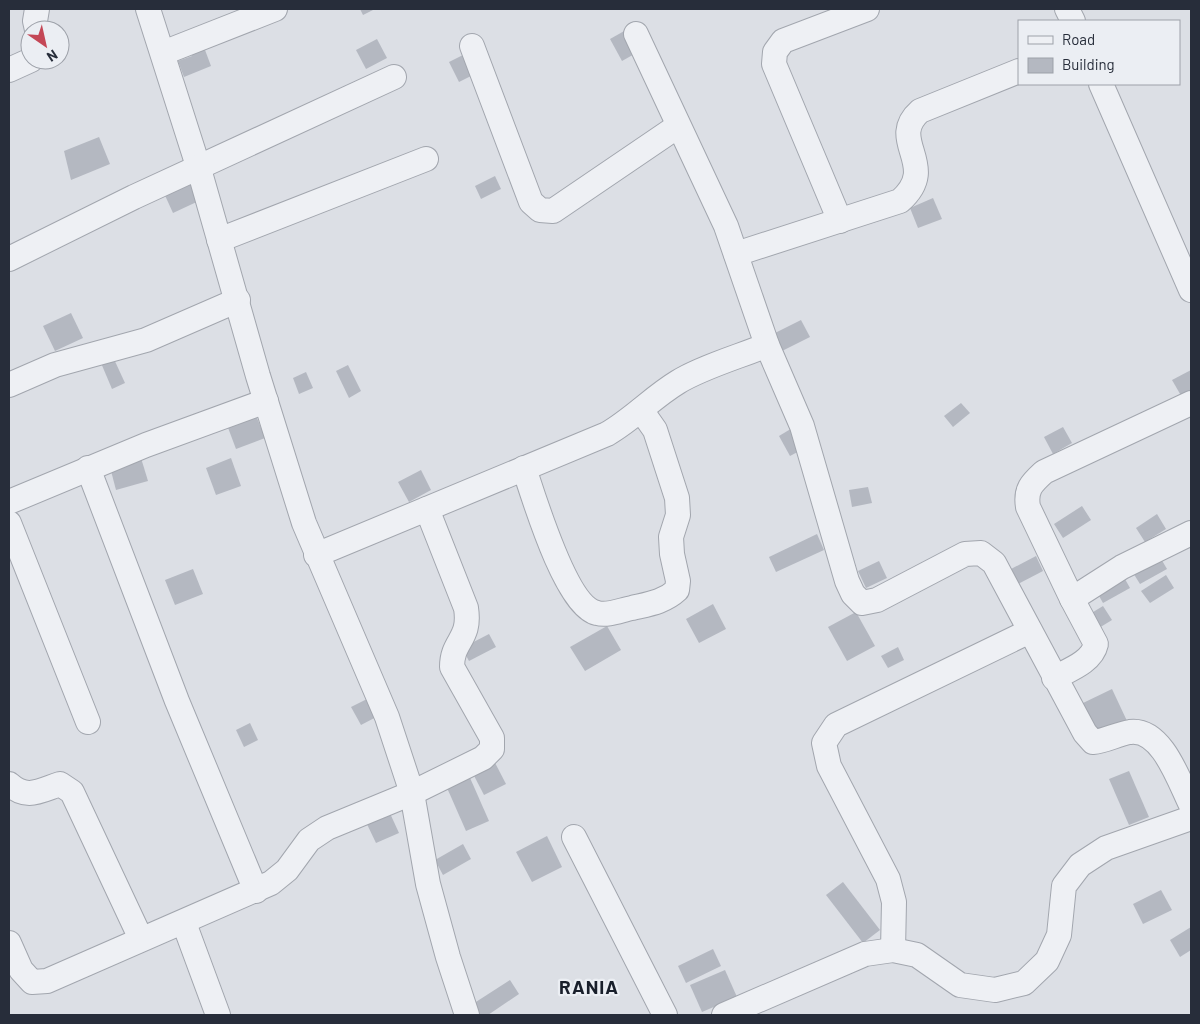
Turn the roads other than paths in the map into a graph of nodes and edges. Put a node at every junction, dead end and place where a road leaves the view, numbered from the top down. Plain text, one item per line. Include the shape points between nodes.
1 (148, 9) edge
2 (275, 9) edge
3 (868, 9) edge
4 (636, 34) dead end
5 (472, 46) dead end
6 (163, 54) junction
7 (1018, 71) edge
8 (394, 77) dead end
9 (1101, 85) edge
10 (678, 126) junction
11 (426, 159) dead end
12 (198, 169) junction
13 (840, 221) junction
14 (219, 240) junction
15 (736, 254) junction
16 (9, 259) edge
17 (1191, 290) edge
18 (238, 300) junction
19 (767, 346) junction
20 (9, 385) edge
21 (266, 401) junction
22 (1191, 403) edge
23 (641, 410) junction
24 (88, 468) junction
25 (524, 468) junction
26 (9, 502) edge
27 (427, 509) junction
28 (9, 523) edge
29 (1191, 533) edge
30 (316, 555) junction
31 (1072, 599) junction
32 (1030, 631) junction
33 (1054, 678) junction
34 (88, 722) dead end
35 (9, 784) edge
36 (412, 793) junction
37 (1191, 805) edge
38 (1191, 818) edge
39 (574, 837) dead end
40 (256, 891) junction
41 (184, 923) junction
42 (141, 940) junction
43 (9, 943) edge
44 (893, 950) junction
45 (756, 1009) edge
46 (218, 1015) edge
47 (467, 1015) edge
48 (665, 1015) edge
49 (724, 1015) edge

1 - 6 street
2 - 6 street
3 - 13 street via 783,42 775,52 774,64
4 - 10 street
5 - 10 street via 530,202 540,210 553,211
6 - 12 street
7 - 13 street via 920,111 909,123 908,136 917,168 910,193 900,201
8 - 12 street
9 - 17 street
10 - 15 street
11 - 14 street
12 - 14 street
12 - 16 street
13 - 15 street
14 - 18 street
15 - 19 street
18 - 20 street via 146,340 55,365
18 - 21 street
19 - 23 street via 681,380
19 - 32 street via 802,426 853,594 862,603 877,600 965,554 980,554 994,563
21 - 24 street
21 - 30 street
22 - 31 street via 1044,472 1030,485 1026,496 1028,507
23 - 25 street via 607,434
23 - 25 street via 655,430 677,498 678,515 671,537 678,581 677,590 666,599 610,613 598,613 587,608 557,563
24 - 26 street
24 - 40 street via 177,701
25 - 27 street
27 - 30 street
27 - 36 street via 466,608 468,622 465,634 452,654 452,667 492,738 492,749 483,758
28 - 34 street
29 - 31 street via 1122,568
30 - 36 street via 387,717
31 - 33 street via 1096,644 1087,659
32 - 33 street
32 - 44 street via 836,725 824,742 829,766 888,879 894,902
33 - 37 street via 1078,723 1093,742 1106,741 1129,732 1143,732 1155,740
35 - 42 street via 18,792 32,793 60,784 72,792
36 - 40 street via 327,828 309,840 287,870
36 - 47 street via 428,884
38 - 44 street via 1106,848 1080,865 1064,886 1059,935 1047,961 1024,983 995,990 960,985 916,955
39 - 48 street
40 - 41 street
41 - 42 street
41 - 46 street
42 - 43 street via 47,980 32,982 21,970
44 - 45 street via 866,954
45 - 49 street

